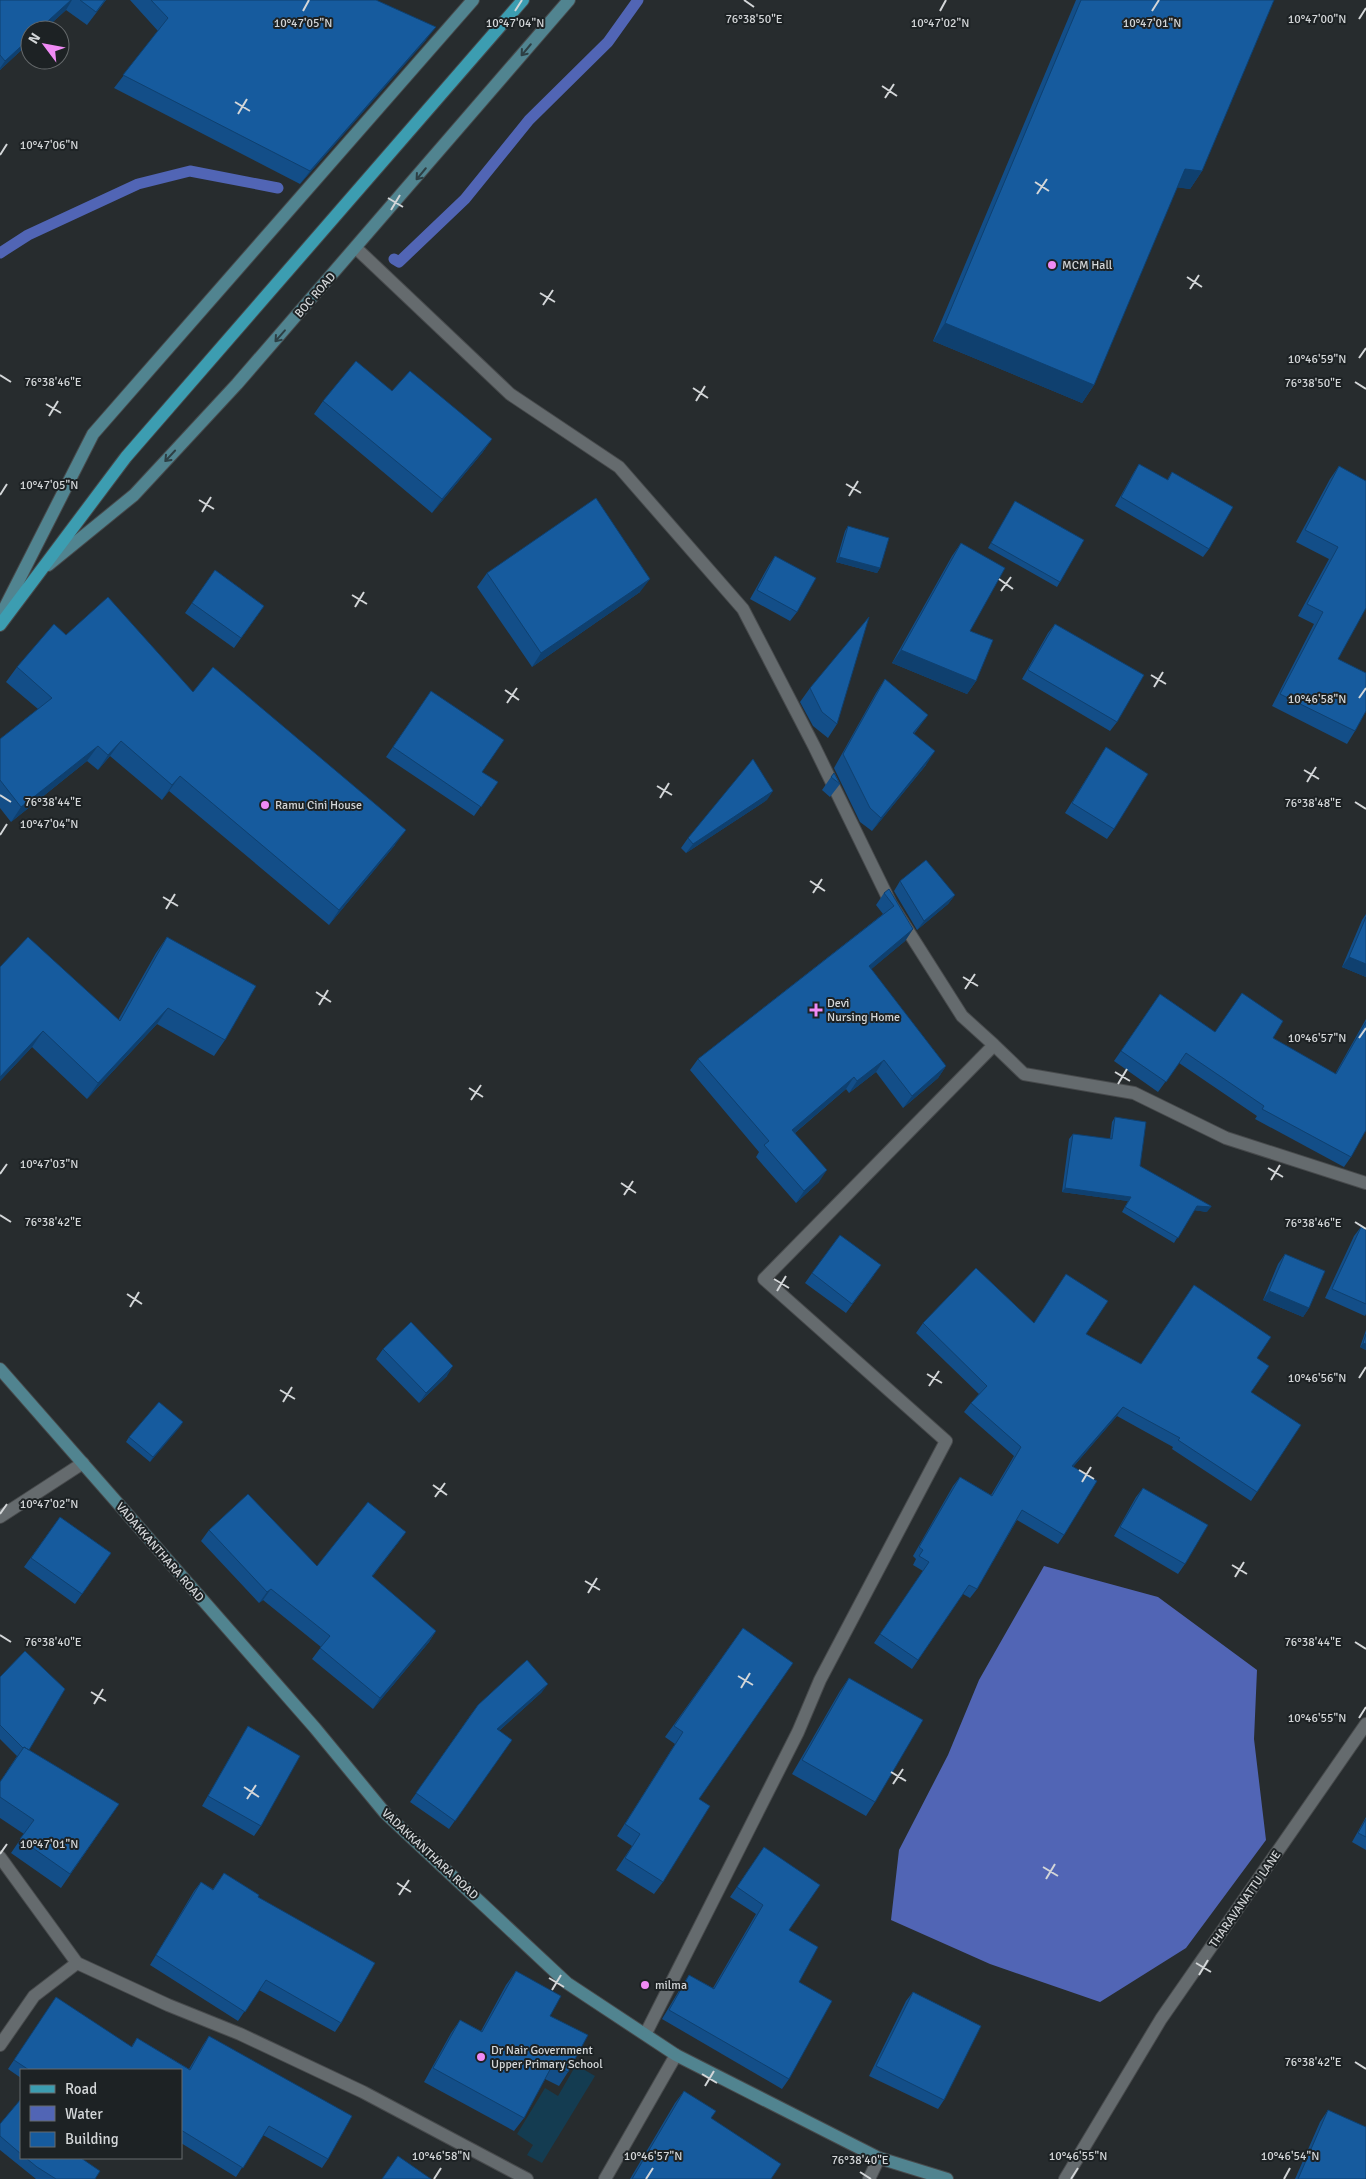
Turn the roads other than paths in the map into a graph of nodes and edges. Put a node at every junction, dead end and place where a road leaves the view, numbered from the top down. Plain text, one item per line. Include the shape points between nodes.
1 (474, 0) edge
2 (523, 0) edge
3 (569, 0) edge
4 (356, 248) junction
5 (41, 570) junction
6 (0, 617) edge
7 (0, 624) edge
8 (994, 1046) junction
9 (1366, 1183) edge
10 (0, 1369) edge
11 (83, 1463) junction
12 (0, 1517) edge
13 (1366, 1724) edge
14 (0, 1857) edge
15 (77, 1963) junction
16 (646, 2034) junction
17 (0, 2045) edge
18 (676, 2055) junction
19 (880, 2158) junction
20 (527, 2179) edge
21 (605, 2179) edge
22 (869, 2179) edge
23 (947, 2179) edge
24 (1065, 2179) edge

1 - 6 street via 93,434
2 - 5 main road via 126,457
3 -> 4 street, BOC ROAD
4 -> 5 street, BOC ROAD via 134,495
4 - 8 street via 510,394 619,467 743,609 891,904 962,1016
5 - 7 main road
8 - 9 street via 1024,1074 1134,1094 1226,1138
8 - 16 street via 764,1279 946,1441 820,1680 798,1732
10 - 11 street, VADAKKANTHARA ROAD
11 - 12 street
11 - 16 street, VADAKKANTHARA ROAD via 315,1728 385,1813 567,1983
13 - 24 street, THARAVANATTU LANE via 1161,2019
14 - 15 street
15 - 17 street via 34,1996
15 - 20 street via 354,2088
16 - 18 street, VADAKKANTHARA ROAD
18 - 19 street, VADAKKANTHARA ROAD
18 - 21 street
19 - 22 street
19 - 23 street, VADAKKANTHARA ROAD

